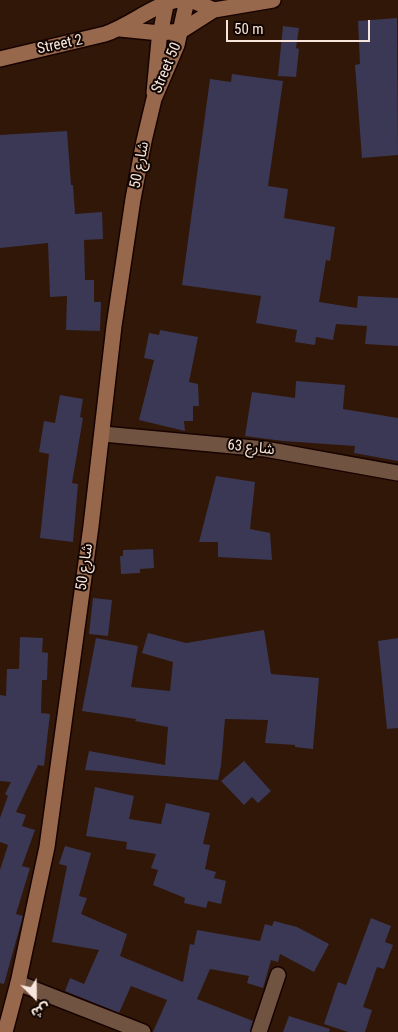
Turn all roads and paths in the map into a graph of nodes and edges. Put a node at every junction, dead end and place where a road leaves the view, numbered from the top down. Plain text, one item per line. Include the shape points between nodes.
1 (187, 0) edge
2 (191, 0) edge
3 (272, 0) edge
4 (171, 1) edge
5 (214, 10) junction
6 (120, 29) junction
7 (181, 31) junction
8 (160, 32) junction
9 (0, 59) edge
10 (154, 100) junction
11 (102, 434) junction
12 (398, 473) edge
13 (278, 975) dead end
14 (18, 983) junction
15 (5, 1032) edge
16 (143, 1032) edge
17 (259, 1032) edge

1 - 7 street, Street 50
2 - 5 street
3 - 5 street
4 - 6 street, Street 2
4 - 8 street, Street 50
5 - 7 street
6 - 8 street, Street 2
6 - 9 street, Street 2
7 - 8 street, Street 2
7 - 10 street, Street 50 via 171,64
8 - 10 street, Street 50
10 - 11 street, شارع 50 via 133,199
11 - 12 street, شارع 63 via 265,449
11 - 14 street, شارع 50 via 47,847
13 - 17 street
14 - 15 street, شارع 50
14 - 16 street

